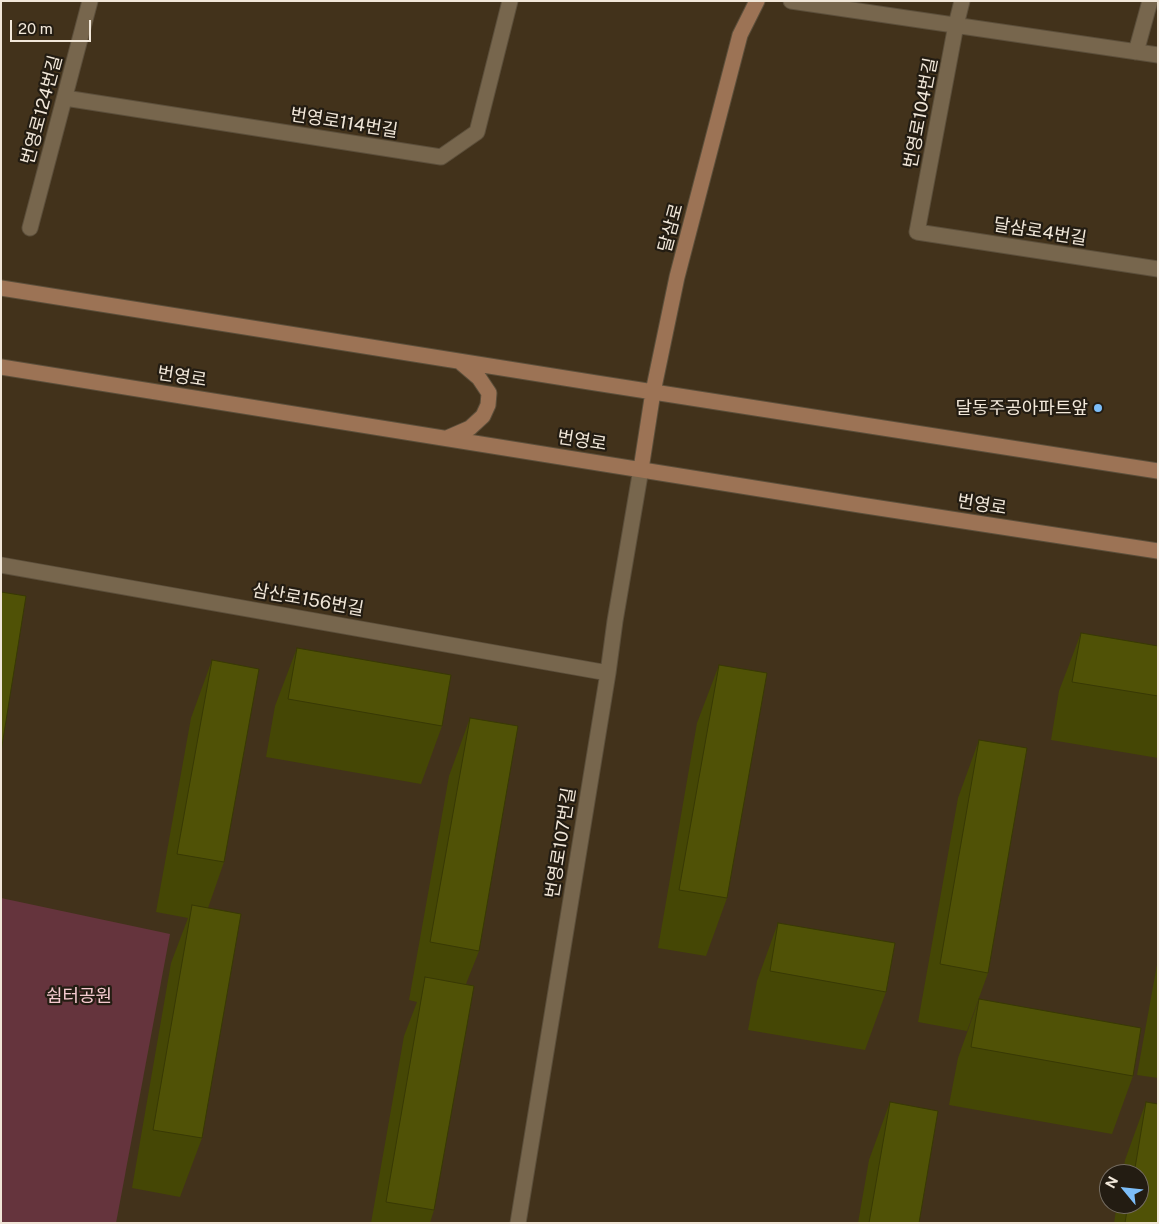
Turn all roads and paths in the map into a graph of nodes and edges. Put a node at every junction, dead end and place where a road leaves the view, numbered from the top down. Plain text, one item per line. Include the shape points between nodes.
1 (90, 1) edge
2 (510, 1) edge
3 (757, 1) edge
4 (791, 1) edge
5 (962, 1) edge
6 (1150, 1) edge
7 (956, 25) junction
8 (1136, 52) junction
9 (1158, 55) edge
10 (65, 98) junction
11 (30, 228) dead end
12 (917, 232) joint
13 (1158, 269) edge
14 (1, 288) edge
15 (459, 360) junction
16 (1, 367) edge
17 (653, 392) junction
18 (447, 438) junction
19 (641, 469) junction
20 (1158, 471) edge
21 (1158, 551) edge
22 (1, 565) edge
23 (608, 673) junction
24 (518, 1223) edge

1 - 10 street, 번영로124번길
2 - 10 street, 번영로114번길 via 477,132 441,157
3 - 17 main road, 달삼로 via 740,35 677,277
4 - 7 street
5 - 7 street, 번영로104번길
6 - 8 street
7 - 8 street
7 - 12 street, 번영로104번길
8 - 9 street
10 - 11 street, 번영로124번길
12 - 13 street, 달삼로4번길
14 - 15 main road
15 - 17 main road
15 - 18 main road via 479,378 489,393 488,405 483,416 470,428
16 - 18 main road, 번영로
17 - 19 main road, 달삼로
17 - 20 main road
18 - 19 main road, 번영로
19 - 21 main road, 번영로
19 - 23 street, 번영로107번길
22 - 23 street, 삼산로156번길
23 - 24 street, 번영로107번길

